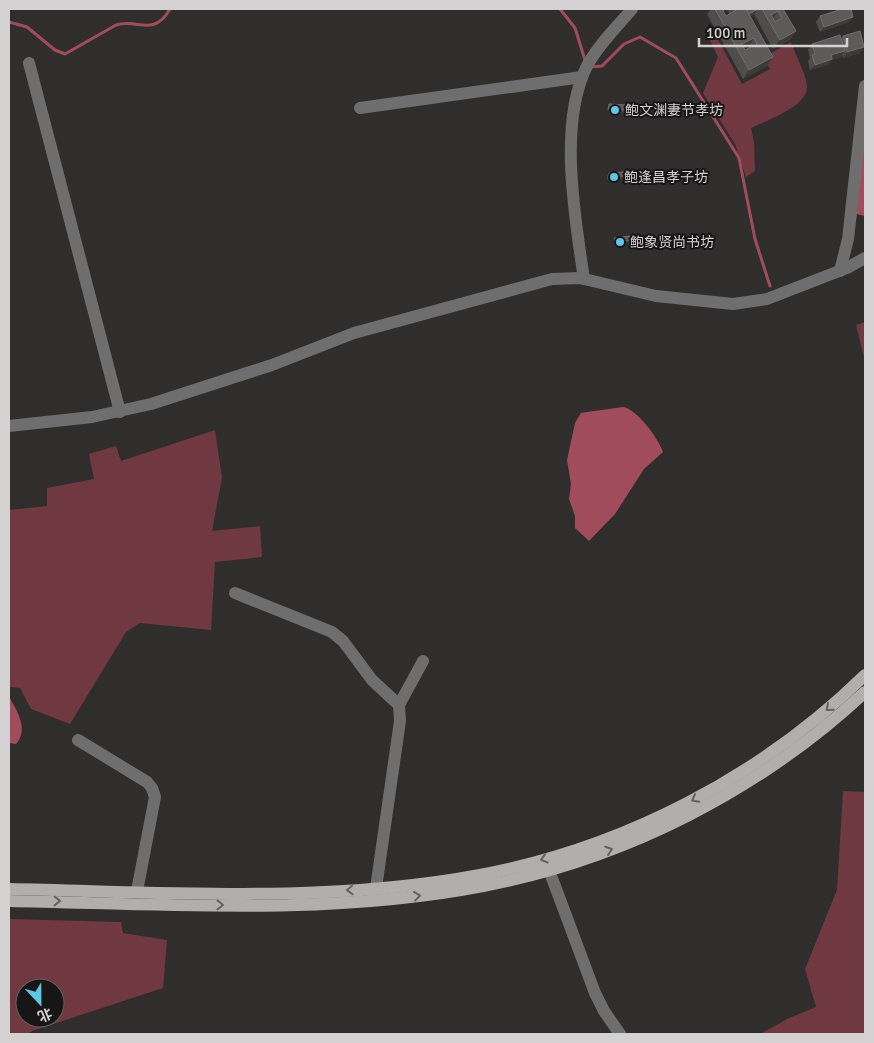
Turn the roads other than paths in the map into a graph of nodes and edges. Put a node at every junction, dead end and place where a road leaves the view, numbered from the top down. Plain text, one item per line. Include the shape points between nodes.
1 (632, 9) edge
2 (30, 63) dead end
3 (582, 77) junction
4 (865, 86) edge
5 (360, 108) dead end
6 (865, 258) edge
7 (840, 270) junction
8 (584, 279) junction
9 (120, 412) junction
10 (9, 426) edge
11 (235, 593) dead end
12 (423, 661) dead end
13 (865, 675) edge
14 (865, 692) edge
15 (399, 705) junction
16 (78, 740) dead end
17 (549, 870) junction
18 (376, 888) junction
19 (9, 889) edge
20 (137, 891) junction
21 (9, 900) edge
22 (620, 1034) edge

1 - 3 street via 595,54
2 - 9 street
3 - 5 street
3 - 8 street via 574,122 571,192
4 - 7 street via 848,240
6 - 7 street
7 - 8 street via 766,299 733,304 656,296
8 - 9 street via 552,279 354,332 272,365
9 - 10 street
11 - 15 street via 332,632 343,641 372,680
12 - 15 street
13 -> 18 main road via 817,719 755,763 704,794 648,822 587,846 507,869 439,882
17 -> 14 main road via 652,833 710,804 786,757
15 - 18 street via 400,721
16 - 20 street via 147,782 154,791
21 -> 17 main road via 254,905 357,902 483,886
17 - 22 street via 595,992
18 -> 20 main road via 274,893
19 - 20 main road

